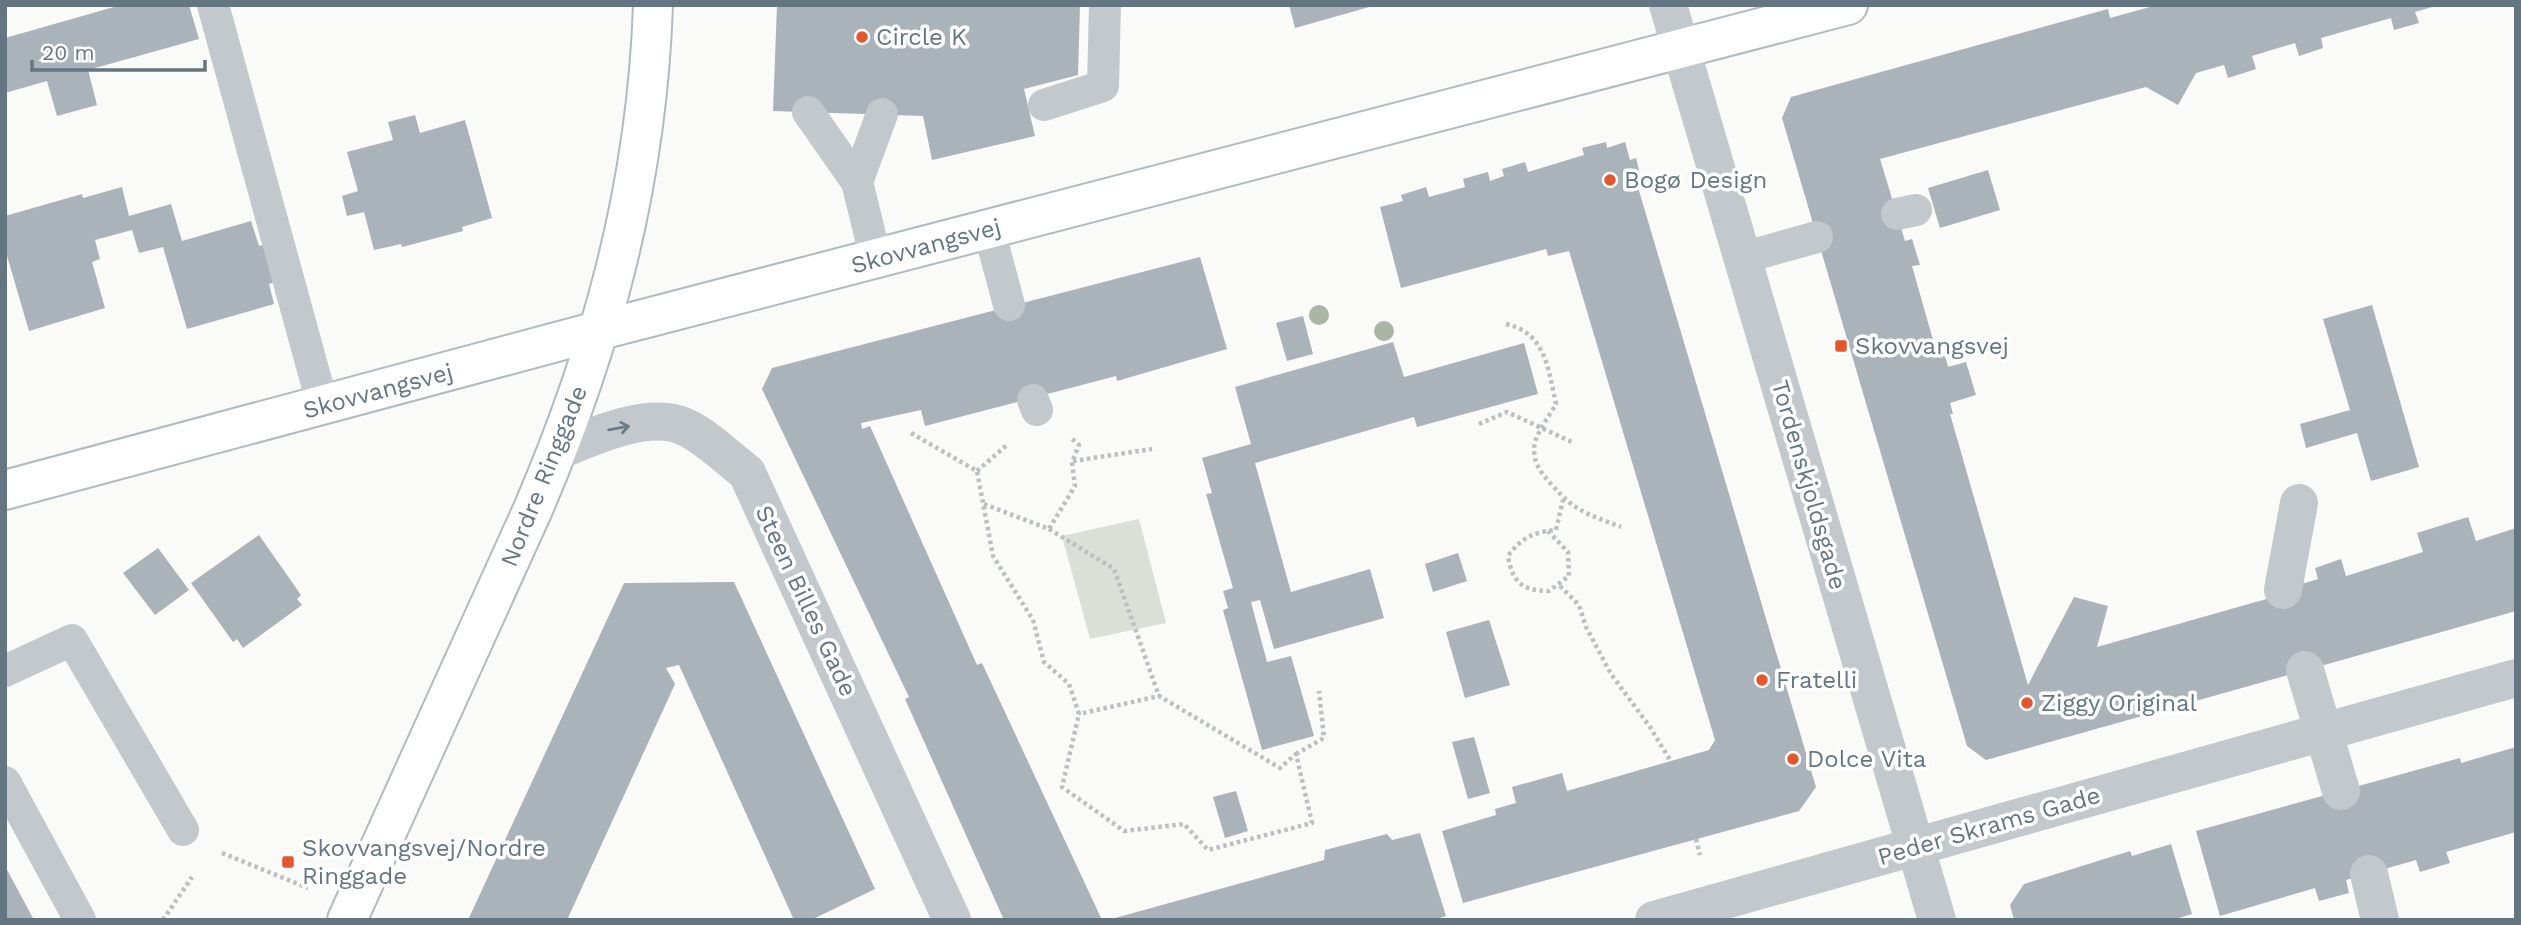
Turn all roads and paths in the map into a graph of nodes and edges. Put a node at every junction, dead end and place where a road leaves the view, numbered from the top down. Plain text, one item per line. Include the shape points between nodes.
1 (213, 5) edge
2 (653, 5) edge
3 (1105, 5) edge
4 (1668, 5) edge
5 (1848, 5) edge
6 (1680, 50) junction
7 (1044, 104) dead end
8 (808, 112) dead end
9 (881, 114) dead end
10 (858, 182) junction
11 (989, 230) junction
12 (1817, 237) dead end
13 (1742, 258) junction
14 (876, 259) junction
15 (1009, 305) dead end
16 (1506, 324) dead end
17 (601, 330) junction
18 (1035, 405) dead end
19 (323, 406) junction
20 (1479, 424) dead end
21 (1543, 428) junction
22 (911, 433) dead end
23 (1004, 434) dead end
24 (1574, 443) dead end
25 (1152, 449) dead end
26 (558, 451) junction
27 (1072, 462) junction
28 (977, 471) junction
29 (5, 490) edge
30 (1563, 500) junction
31 (983, 503) junction
32 (2299, 503) dead end
33 (1620, 527) dead end
34 (1049, 528) junction
35 (1548, 531) junction
36 (1560, 586) junction
37 (2283, 590) dead end
38 (2305, 670) dead end
39 (5, 671) edge
40 (2516, 678) edge
41 (1319, 691) dead end
42 (1159, 696) junction
43 (1079, 714) junction
44 (2324, 732) junction
45 (1296, 754) junction
46 (1670, 760) dead end
47 (5, 782) edge
48 (2341, 791) dead end
49 (183, 831) dead end
50 (1916, 846) junction
51 (211, 848) dead end
52 (197, 868) dead end
53 (257, 869) dead end
54 (2369, 874) dead end
55 (80, 920) edge
56 (163, 920) edge
57 (347, 920) edge
58 (952, 920) edge
59 (1654, 920) edge
60 (1937, 920) edge
61 (2381, 920) edge

1 - 19 lane
2 - 17 street, Nordre Ringgade via 634,197
3 - 7 lane via 1103,86
4 - 6 street, Tordenskjoldsgade
5 - 6 street, Skovvangsvej
6 - 11 street, Skovvangsvej
6 - 13 street, Tordenskjoldsgade
8 - 10 lane
9 - 10 lane
10 - 14 lane
11 - 14 street, Skovvangsvej
11 - 15 lane
12 - 13 lane
13 - 50 street, Tordenskjoldsgade
14 - 17 street, Skovvangsvej
16 - 21 path via 1525,328 1539,345 1556,404
17 - 19 street, Skovvangsvej
17 - 26 street, Nordre Ringgade
18 - 27 path via 1079,444
19 - 29 street, Skovvangsvej
20 - 21 path via 1507,412
21 - 24 path
21 - 30 path via 1535,441 1535,458 1542,476
22 - 28 path
23 - 28 path via 1009,443
25 - 27 path
26 - 57 street, Nordre Ringgade
26 -> 58 street, Steen Billes Gade via 607,430 654,422 684,426 747,472
27 - 34 path via 1075,486
28 - 31 path
30 - 33 path
30 - 35 path via 1556,530
31 - 34 path
31 - 43 path via 993,556 1033,620 1044,662 1069,684
32 - 37 street
34 - 42 path via 1114,569
35 - 36 path via 1568,552 1569,576
35 - 36 path via 1518,542 1508,556 1510,570 1524,588 1549,591
36 - 46 path via 1579,605 1611,674
38 - 44 street
39 - 49 lane via 72,640
40 - 44 street, Peder Skrams Gade
41 - 45 path via 1324,738
42 - 43 path
42 - 45 path via 1280,768
43 - 45 path via 1062,787 1124,831 1184,824 1208,850 1312,823
44 - 48 street
44 - 50 street, Peder Skrams Gade
47 - 55 lane
50 - 59 street, Peder Skrams Gade
50 - 60 street, Tordenskjoldsgade
51 - 53 path
52 - 56 path
54 - 61 street

